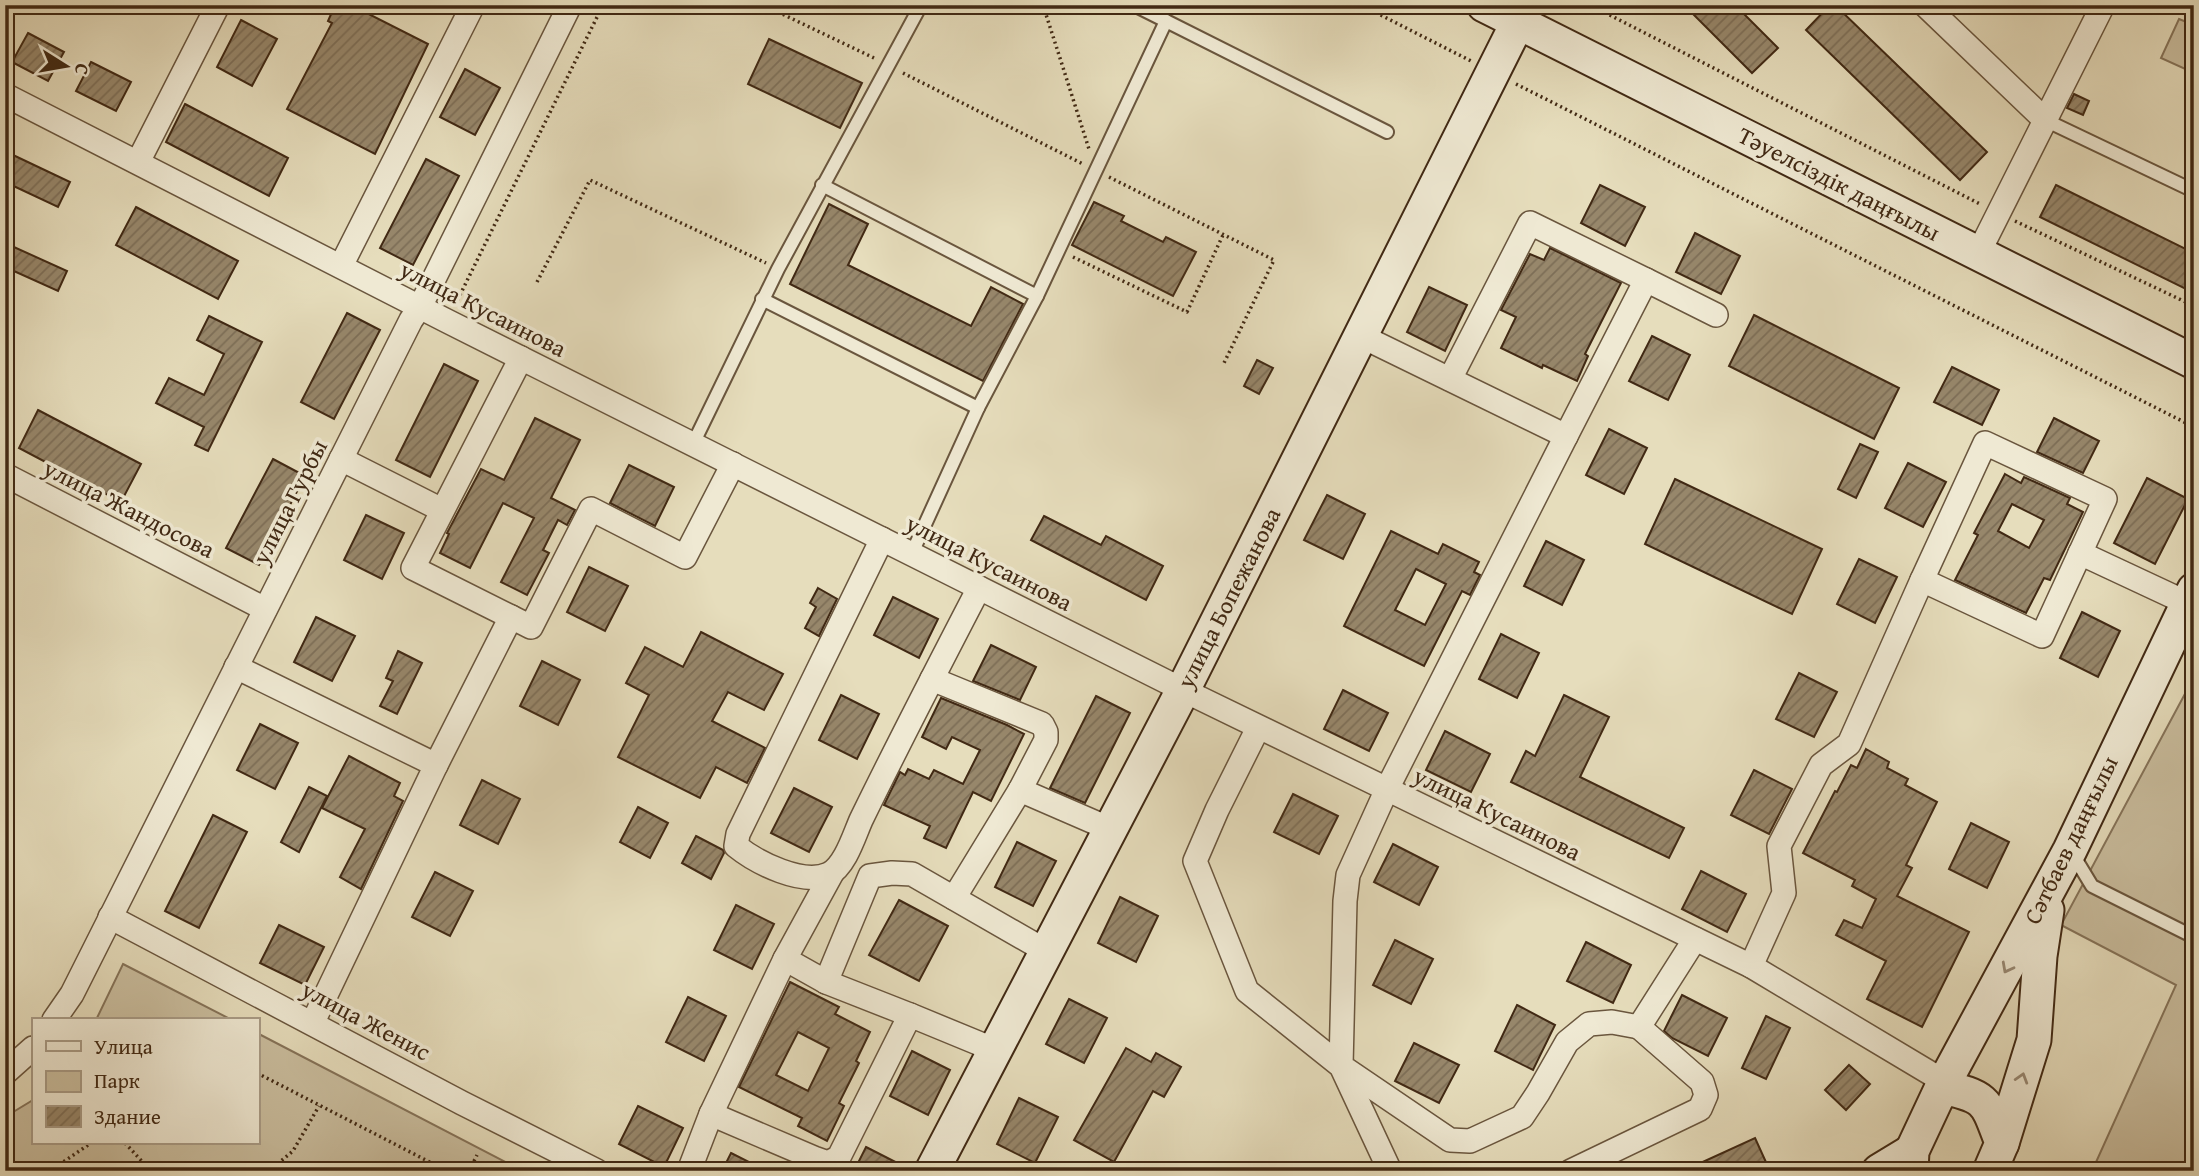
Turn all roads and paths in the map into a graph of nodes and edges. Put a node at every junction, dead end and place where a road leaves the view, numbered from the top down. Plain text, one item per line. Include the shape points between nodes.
1 (218, 5) edge
2 (473, 5) edge
3 (570, 5) edge
4 (603, 5) edge
5 (921, 5) edge
6 (1043, 5) edge
7 (1134, 5) edge
8 (1361, 5) edge
9 (1484, 5) edge
10 (1590, 5) edge
11 (1926, 5) edge
12 (2103, 5) edge
13 (778, 12) dead end
14 (1166, 21) junction
15 (1518, 22) junction
16 (889, 66) junction
17 (1493, 72) junction
18 (5, 95) edge
19 (2045, 120) junction
20 (1387, 132) dead end
21 (138, 162) junction
22 (1096, 171) junction
23 (822, 185) junction
24 (2194, 191) edge
25 (1998, 213) junction
26 (1223, 235) junction
27 (1058, 250) junction
28 (1978, 254) junction
29 (341, 266) junction
30 (778, 269) junction
31 (1646, 280) junction
32 (537, 282) dead end
33 (1037, 296) junction
34 (762, 299) junction
35 (2194, 306) edge
36 (420, 307) junction
37 (1716, 315) dead end
38 (447, 321) junction
39 (1361, 336) junction
40 (521, 358) junction
41 (2194, 362) edge
42 (1224, 363) dead end
43 (1450, 379) junction
44 (978, 408) junction
45 (2194, 427) edge
46 (1566, 436) junction
47 (693, 444) junction
48 (341, 459) junction
49 (733, 464) junction
50 (5, 475) edge
51 (442, 510) junction
52 (881, 539) junction
53 (912, 553) junction
54 (2080, 553) junction
55 (1922, 580) junction
56 (979, 588) junction
57 (2191, 596) edge
58 (265, 609) junction
59 (511, 617) junction
60 (236, 667) junction
61 (932, 679) junction
62 (1182, 690) junction
63 (1258, 728) junction
64 (436, 765) junction
65 (1387, 789) junction
66 (1020, 790) junction
67 (1110, 829) junction
68 (2070, 850) junction
69 (832, 873) junction
70 (2051, 886) junction
71 (954, 898) junction
72 (110, 917) junction
73 (2194, 937) edge
74 (1695, 939) junction
75 (1046, 951) junction
76 (785, 959) junction
77 (1751, 966) junction
78 (826, 982) junction
79 (910, 1015) junction
80 (55, 1018) edge
81 (313, 1022) junction
82 (1639, 1027) junction
83 (32, 1049) edge
84 (995, 1050) junction
85 (1341, 1066) junction
86 (5, 1073) edge
87 (259, 1074) edge
88 (1942, 1087) junction
89 (319, 1106) junction
90 (711, 1114) junction
91 (90, 1144) edge
92 (126, 1144) edge
93 (477, 1155) dead end
94 (1996, 1157) edge
95 (1912, 1161) edge
96 (50, 1171) edge
97 (151, 1171) edge
98 (270, 1171) edge
99 (447, 1171) edge
100 (469, 1171) edge
101 (597, 1171) edge
102 (689, 1171) edge
103 (932, 1171) edge
104 (1390, 1171) edge
105 (1571, 1171) edge
106 (1879, 1171) edge

1 - 21 street
2 - 29 street
3 - 36 street, улица Гурбы
4 - 38 path
5 - 16 lane
6 - 22 path
7 - 14 lane
8 - 17 path
9 - 15 street, Тәуелсіздік даңғылы
10 - 25 path
11 - 19 street
12 - 19 street
13 - 16 path
14 - 20 lane
14 - 22 lane
15 - 17 street, улица Бопежанова
15 - 28 street, Тәуелсіздік даңғылы
16 - 22 path
16 - 23 lane
17 - 39 street, улица Бопежанова
17 - 45 path
18 - 21 street, улица Кусаинова
19 - 24 lane
19 - 25 street
21 - 29 street, улица Кусаинова
22 - 26 path
22 - 27 lane
23 - 30 lane
23 - 33 lane
25 - 28 street
25 - 35 path
26 - 27 path via 1186,312
26 - 42 path via 1274,260
27 - 33 lane
28 - 41 street, Тәуелсіздік даңғылы
29 - 36 street, улица Кусаинова
30 - 32 path via 590,180
30 - 34 lane
31 - 37 street
31 - 43 street via 1530,223
31 - 46 street
33 - 44 lane
34 - 44 lane
34 - 47 lane
36 - 38 street, улица Кусаинова
36 - 48 street, улица Гурбы
38 - 40 street, улица Кусаинова
39 - 43 street
39 - 62 street, улица Бопежанова
40 - 47 street, улица Кусаинова
40 - 51 street
43 - 46 street
44 - 53 lane
46 - 65 street
47 - 49 street, улица Кусаинова
48 - 51 street
48 - 58 street, улица Гурбы
49 - 52 street, улица Кусаинова
49 - 59 street via 685,557 591,509 531,627
50 - 58 street, улица Жандосова
51 - 59 street via 412,568
52 - 53 street, улица Кусаинова
52 - 69 street via 736,846 792,875 814,879
53 - 56 street, улица Кусаинова
54 - 55 street via 2042,636
54 - 55 street via 2105,499 1985,443
54 - 57 street
55 - 77 street via 1849,744 1821,765 1779,846 1784,894
56 - 61 street
56 - 62 street, улица Кусаинова
57 - 68 street, Сәтбаев даңғылы
58 - 60 street, улица Гурбы
59 - 64 street
60 - 64 street
60 - 72 street, улица Гурбы
61 - 66 street via 1042,724 1045,740
61 - 69 street via 845,856
62 - 63 street, улица Кусаинова
62 - 67 street, улица Бопежанова
63 - 65 street, улица Кусаинова
63 - 85 street via 1195,861 1247,991
64 - 81 street
65 - 74 street, улица Кусаинова
65 - 85 street via 1348,875
66 - 67 street
66 - 71 street
67 - 75 street, улица Бопежанова
68 - 70 street, Сәтбаев даңғылы
68 - 73 lane via 2092,887
69 - 76 street
70 -> 88 street, Сәтбаев даңғылы
94 -> 70 street via 2034,1040
71 - 75 street
71 - 78 street via 912,874 870,876
72 - 80 street, улица Гурбы via 72,995
72 - 81 street, улица Женис
74 - 77 street, улица Кусаинова
74 - 82 street
75 - 84 street, улица Бопежанова
76 - 78 street
76 - 90 street
77 - 88 street, улица Кусаинова via 1935,1076
78 - 79 street
79 - 84 street
79 - 90 street via 847,1144 839,1157 828,1163
81 - 101 street, улица Женис
82 - 85 street via 1589,1024 1567,1042 1522,1116 1470,1141 1450,1140
82 - 105 street via 1702,1082 1706,1095 1700,1110
83 - 86 street
84 - 103 street, улица Бопежанова
85 - 104 street
87 - 89 path
88 - 94 street via 1979,1097 1990,1112
88 - 95 street, Сәтбаев даңғылы
89 - 98 path via 293,1151
89 - 99 path
90 - 102 street
91 - 96 path
92 - 97 path
93 - 100 path
95 - 106 street

